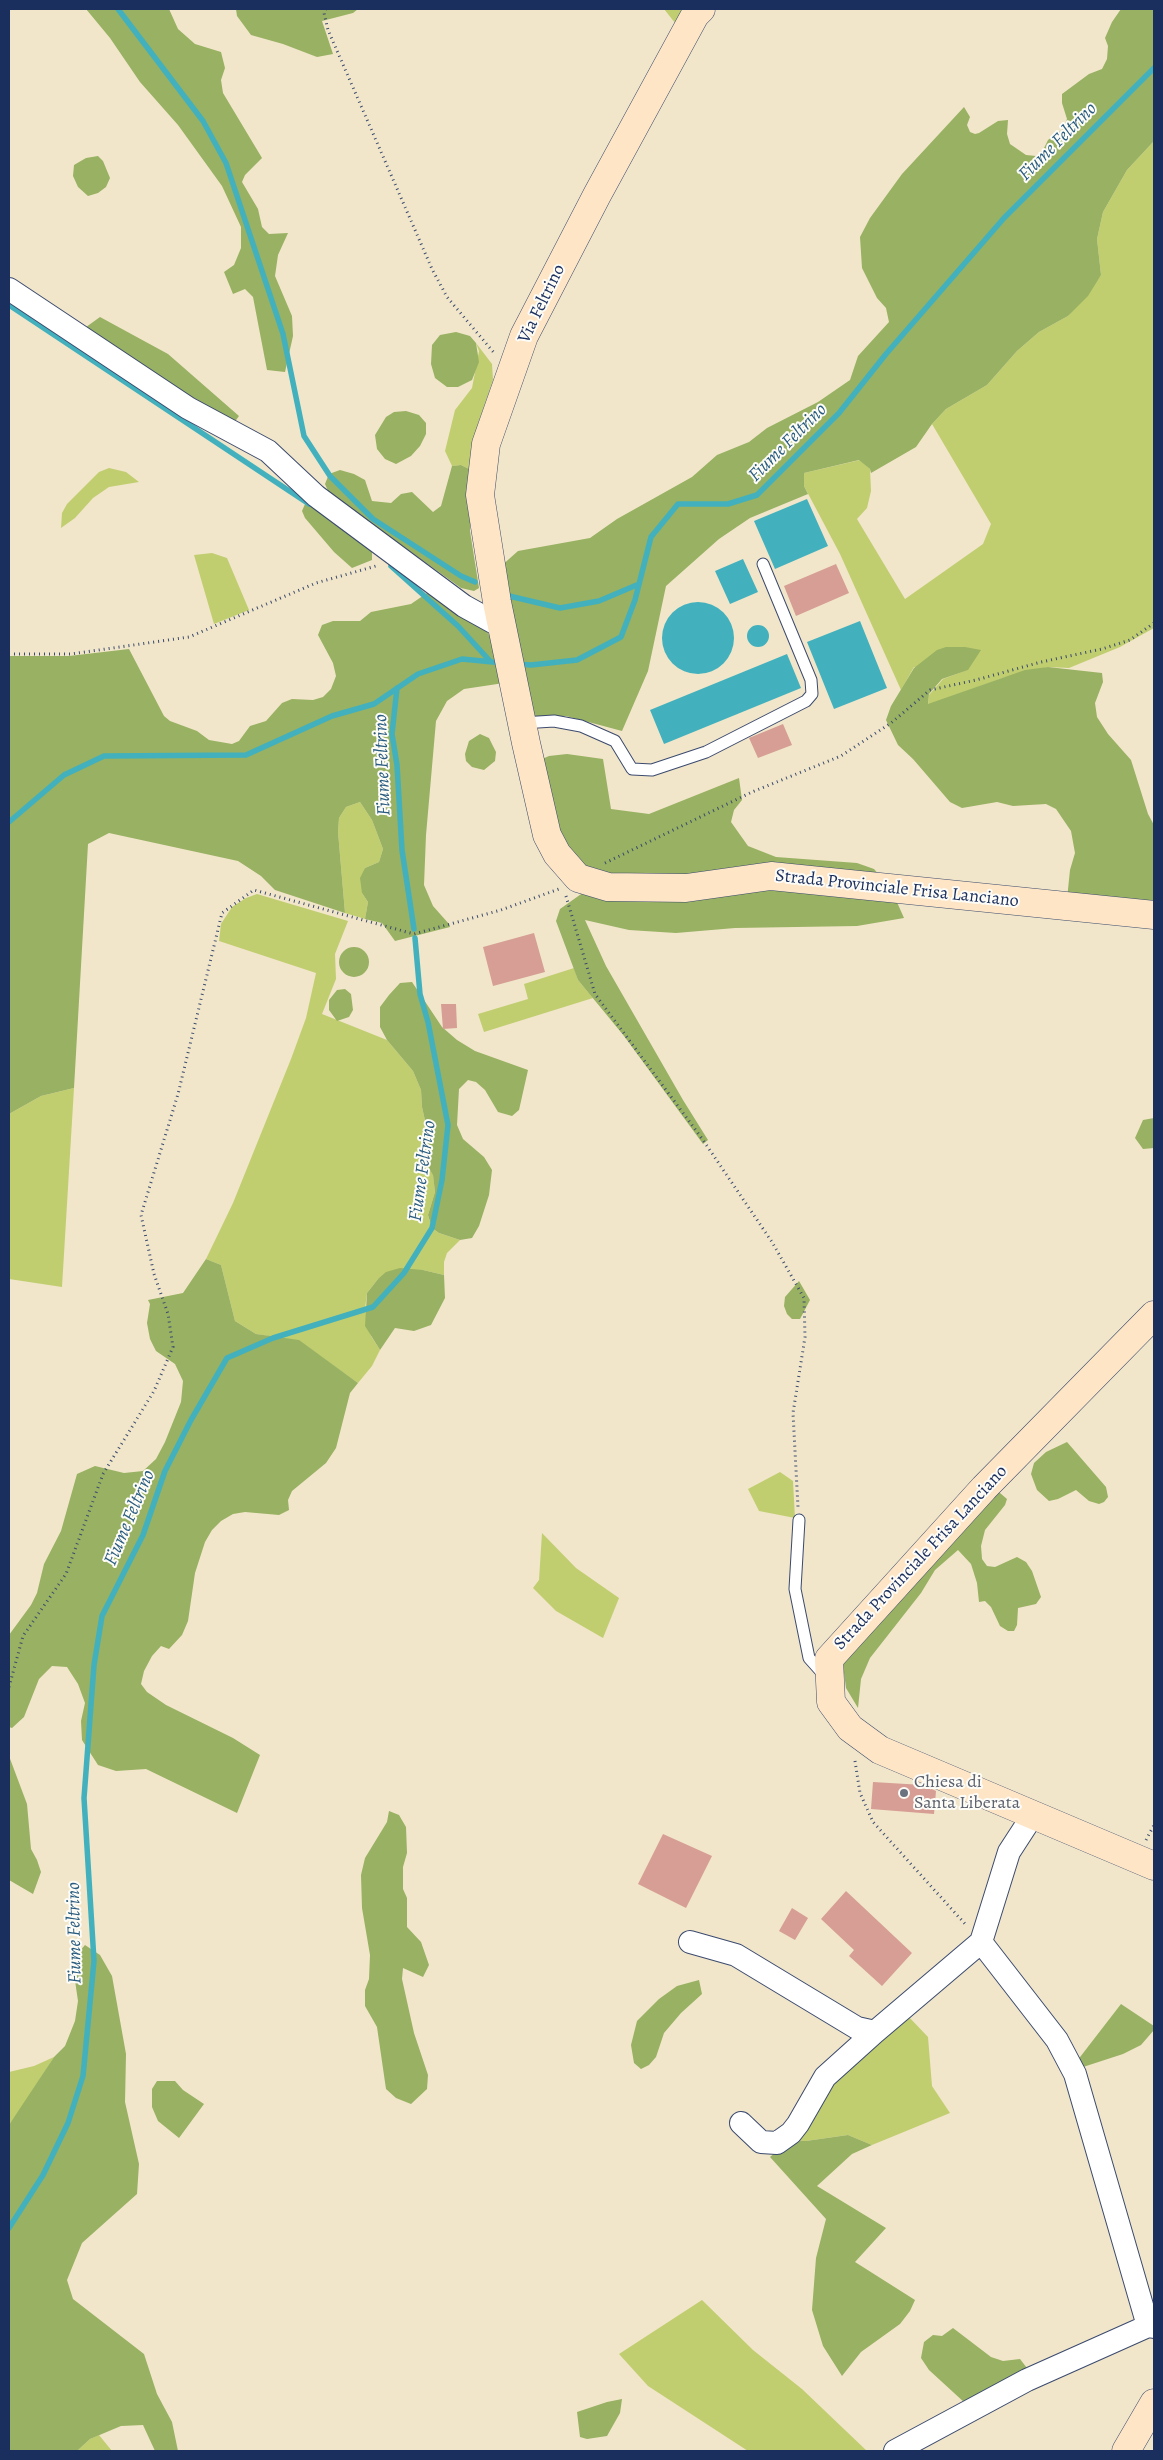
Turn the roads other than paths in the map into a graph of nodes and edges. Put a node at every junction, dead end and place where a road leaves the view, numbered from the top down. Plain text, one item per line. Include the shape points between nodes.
1 (701, 9) edge
2 (9, 289) edge
3 (763, 564) dead end
4 (502, 627) junction
5 (522, 723) junction
6 (1154, 915) edge
7 (1154, 1315) edge
8 (799, 1520) road end
9 (830, 1682) junction
10 (1033, 1815) junction
11 (1154, 1866) edge
12 (690, 1942) dead end
13 (981, 1942) junction
14 (875, 2032) junction
15 (741, 2123) dead end
16 (1151, 2327) edge
17 (1154, 2403) edge
18 (895, 2451) edge
19 (1126, 2451) edge

1 - 4 street, Via Feltrino via 524,336 486,444 480,495
2 - 4 street via 188,408 268,451 316,496 464,606
3 - 5 lane via 811,680 812,694 806,701 706,752 652,770 632,769 615,741 581,726 552,721
4 - 5 street
5 - 6 street, Strada Provinciale Frisa Lanciano via 547,835 557,854 578,878 608,887 686,888 771,876
7 - 9 street, Strada Provinciale Frisa Lanciano via 984,1488 829,1659
8 - 9 lane via 795,1590 809,1658
9 - 10 street, Strada Provinciale Frisa Lanciano via 831,1702 850,1728 880,1750
10 - 11 street, Strada Provinciale Frisa Lanciano
10 - 13 street via 1009,1852
12 - 14 street via 736,1955 857,2028
13 - 14 street
13 - 16 street via 1057,2040 1075,2074
14 - 15 street via 826,2077 798,2124 777,2143 761,2142
16 - 18 street via 1027,2380
17 - 19 street

